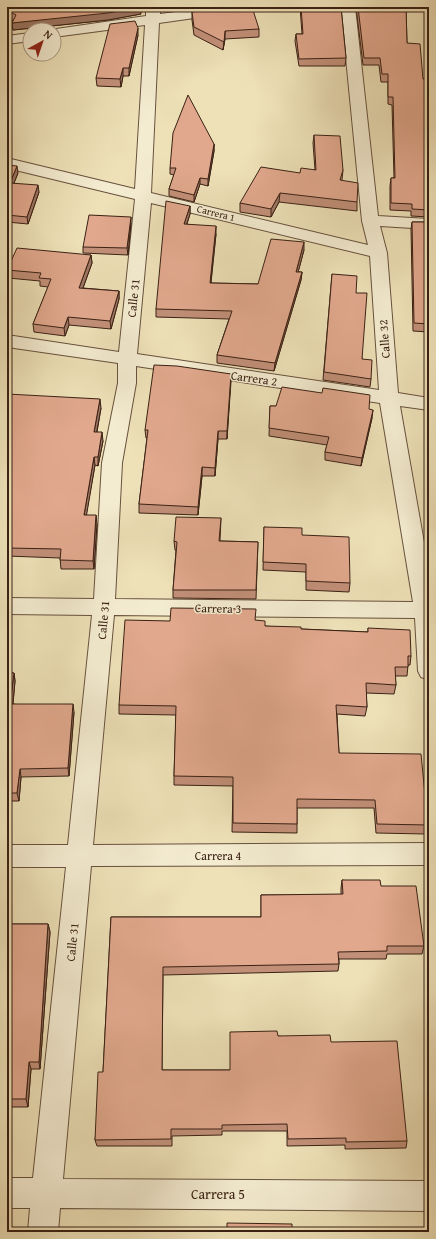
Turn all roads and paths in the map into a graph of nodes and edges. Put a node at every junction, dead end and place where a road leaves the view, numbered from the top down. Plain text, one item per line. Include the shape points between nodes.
1 (244, 7) edge
2 (348, 7) edge
3 (153, 13) edge
4 (62, 31) edge
5 (22, 38) edge
6 (7, 40) edge
7 (7, 162) edge
8 (143, 196) junction
9 (370, 221) junction
10 (429, 224) edge
11 (378, 253) junction
12 (7, 341) edge
13 (127, 359) junction
14 (389, 398) junction
15 (429, 404) edge
16 (7, 606) edge
17 (104, 607) junction
18 (427, 610) edge
19 (429, 670) edge
20 (429, 854) edge
21 (81, 855) junction
22 (7, 856) edge
23 (7, 1194) edge
24 (46, 1194) junction
25 (429, 1196) edge
26 (43, 1232) edge

1 - 3 street
2 - 9 street, Calle 32
3 - 4 street
3 - 8 street, Calle 31
5 - 6 street
7 - 8 street, Carrera 1
8 - 11 street, Carrera 1
8 - 13 street, Calle 31
9 - 10 street
9 - 11 street, Calle 32
11 - 14 street, Calle 32
12 - 13 street, Carrera 2
13 - 14 street, Carrera 2
13 - 17 street, Calle 31 via 127,383 112,463
14 - 15 street, Carrera 2
14 - 18 street, Calle 32
16 - 17 street, Carrera 3
17 - 18 street, Carrera 3
17 - 21 street, Calle 31
18 - 19 street, Calle 32
20 - 21 street, Carrera 4
21 - 22 street, Carrera 4
21 - 24 street, Calle 31
23 - 24 street, Carrera 5
24 - 25 street, Carrera 5
24 - 26 street, Calle 31

